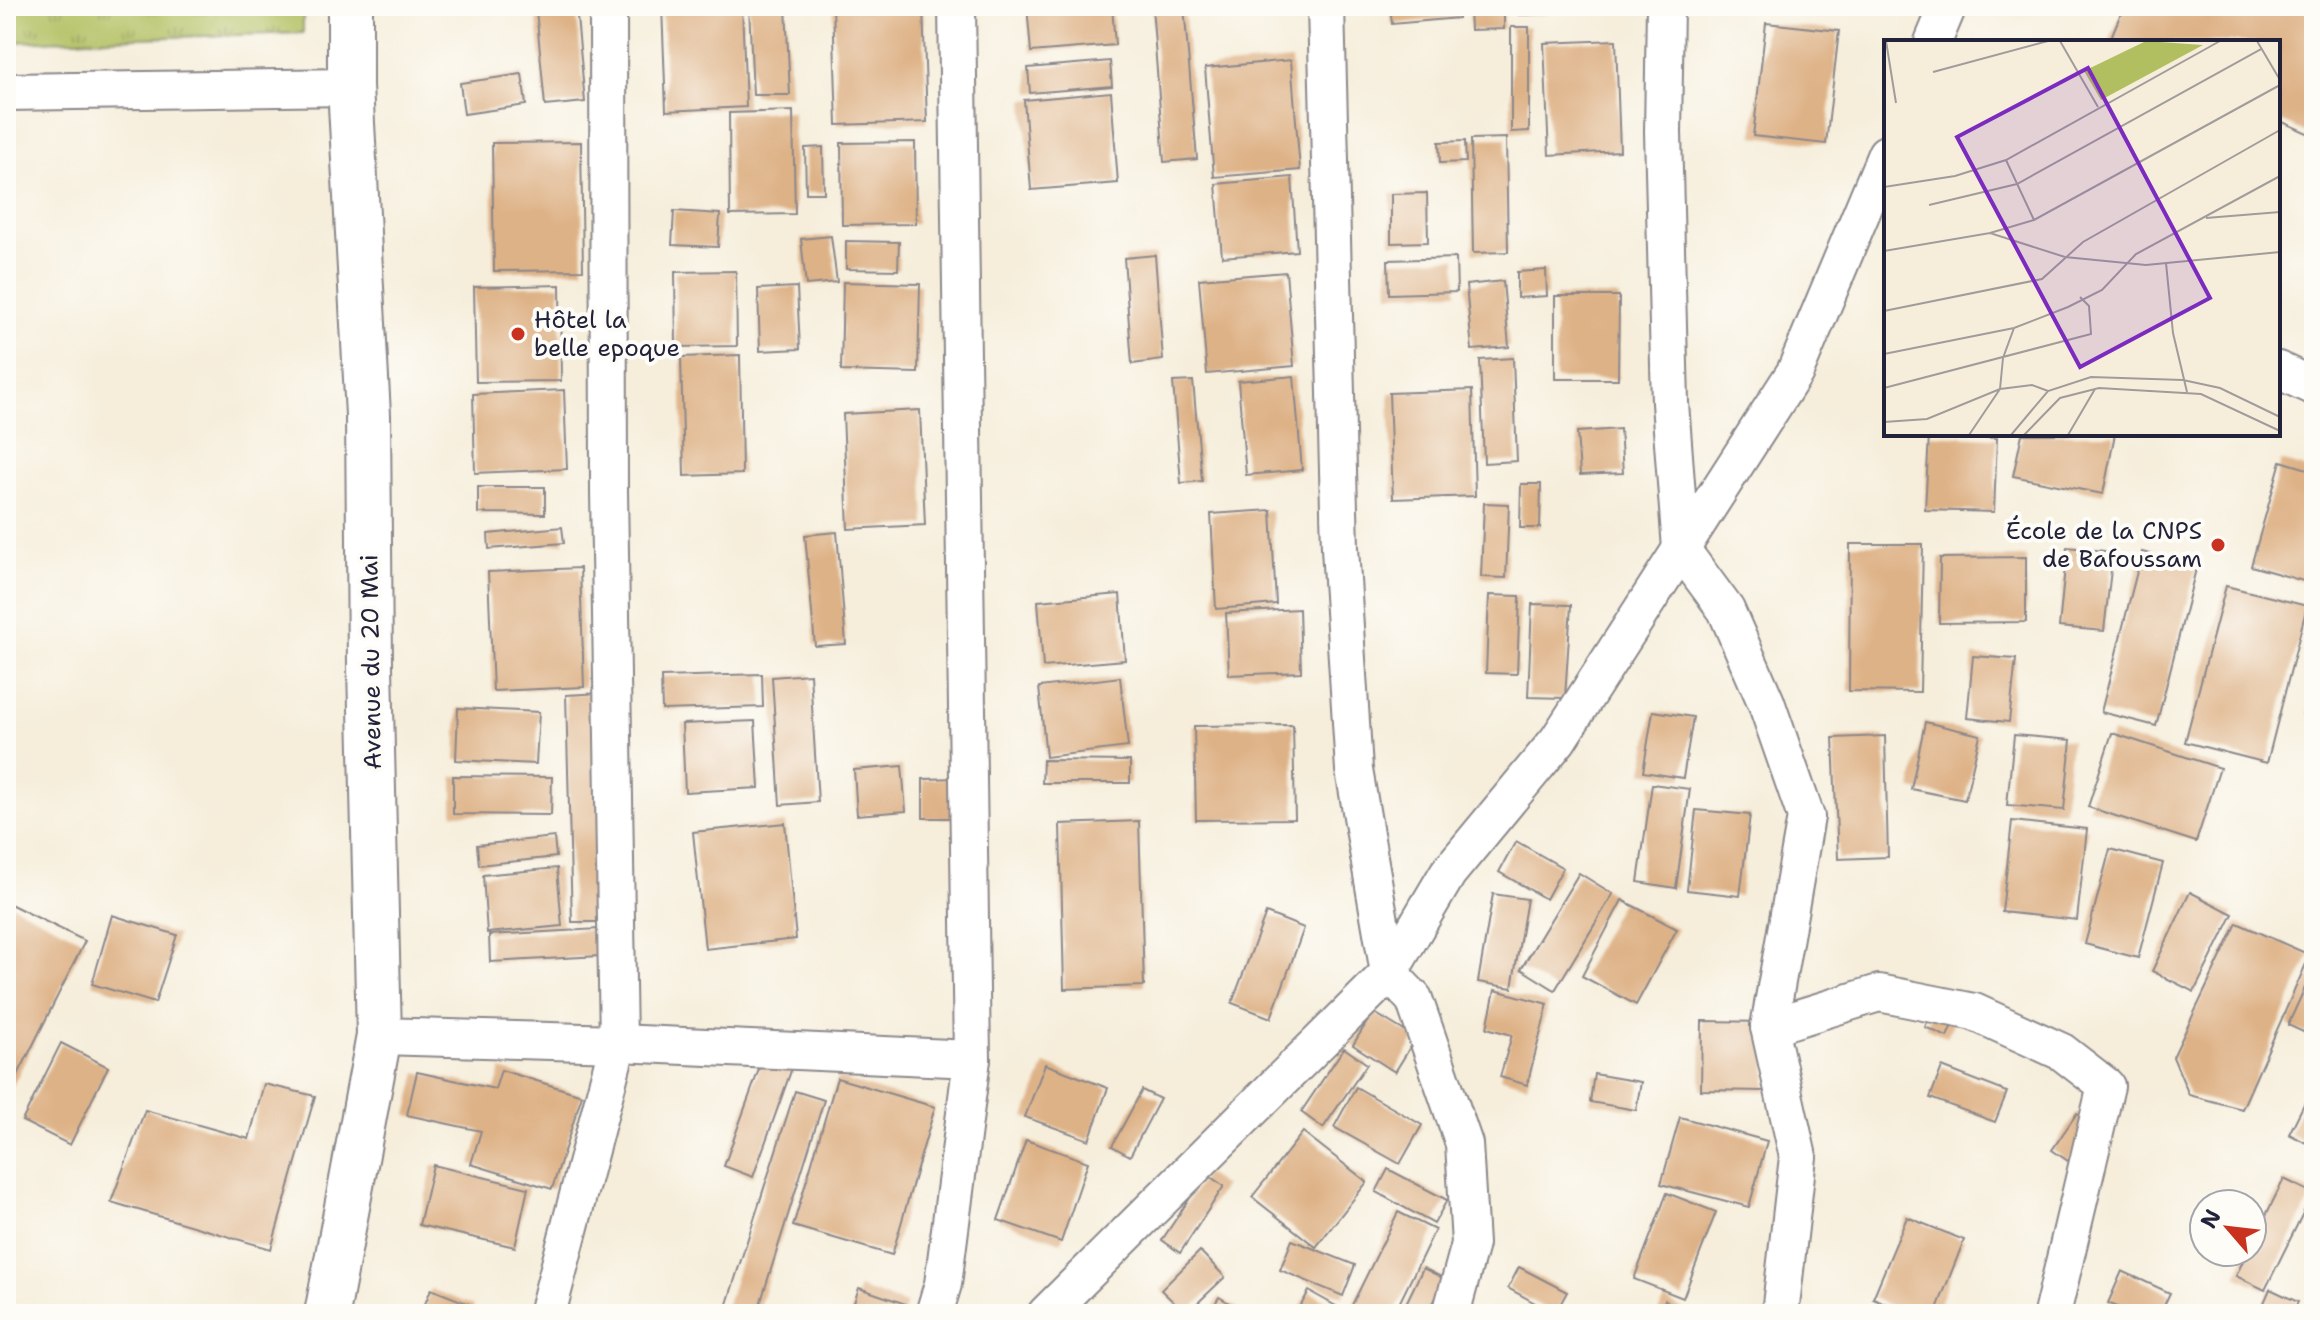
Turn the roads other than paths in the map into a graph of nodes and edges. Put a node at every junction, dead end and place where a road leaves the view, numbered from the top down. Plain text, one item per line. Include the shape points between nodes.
1 (350, 6) edge
2 (608, 6) edge
3 (957, 6) edge
4 (1326, 6) edge
5 (1665, 6) edge
6 (1948, 6) edge
7 (1934, 40) edge
8 (350, 87) junction
9 (6, 92) edge
10 (1884, 164) edge
11 (1875, 208) edge
12 (2280, 371) edge
13 (2314, 387) edge
14 (1681, 549) junction
15 (1389, 973) junction
16 (1769, 1027) junction
17 (379, 1036) junction
18 (618, 1043) junction
19 (972, 1059) junction
20 (327, 1314) edge
21 (547, 1314) edge
22 (934, 1314) edge
23 (1046, 1314) edge
24 (1451, 1314) edge
25 (1780, 1314) edge
26 (2052, 1314) edge

1 - 8 main road, Avenue du 20 Mai
2 - 18 street
3 - 19 street
4 - 15 street via 1340,548 1354,770
5 - 14 street via 1670,403
6 - 7 street
8 - 9 street
8 - 17 main road, Avenue du 20 Mai via 368,415
10 - 11 street
11 - 14 street via 1795,372
12 - 13 street
14 - 15 street via 1558,740 1448,873
14 - 16 street via 1726,610 1766,702 1806,817
15 - 23 street
15 - 24 street via 1414,999 1464,1144 1470,1244
16 - 25 street via 1798,1157
16 - 26 street via 1879,993 1974,1012 2062,1052 2106,1086
17 - 18 street
17 - 20 main road, Avenue du 20 Mai
18 - 19 street
18 - 21 street
19 - 22 street via 943,1284

